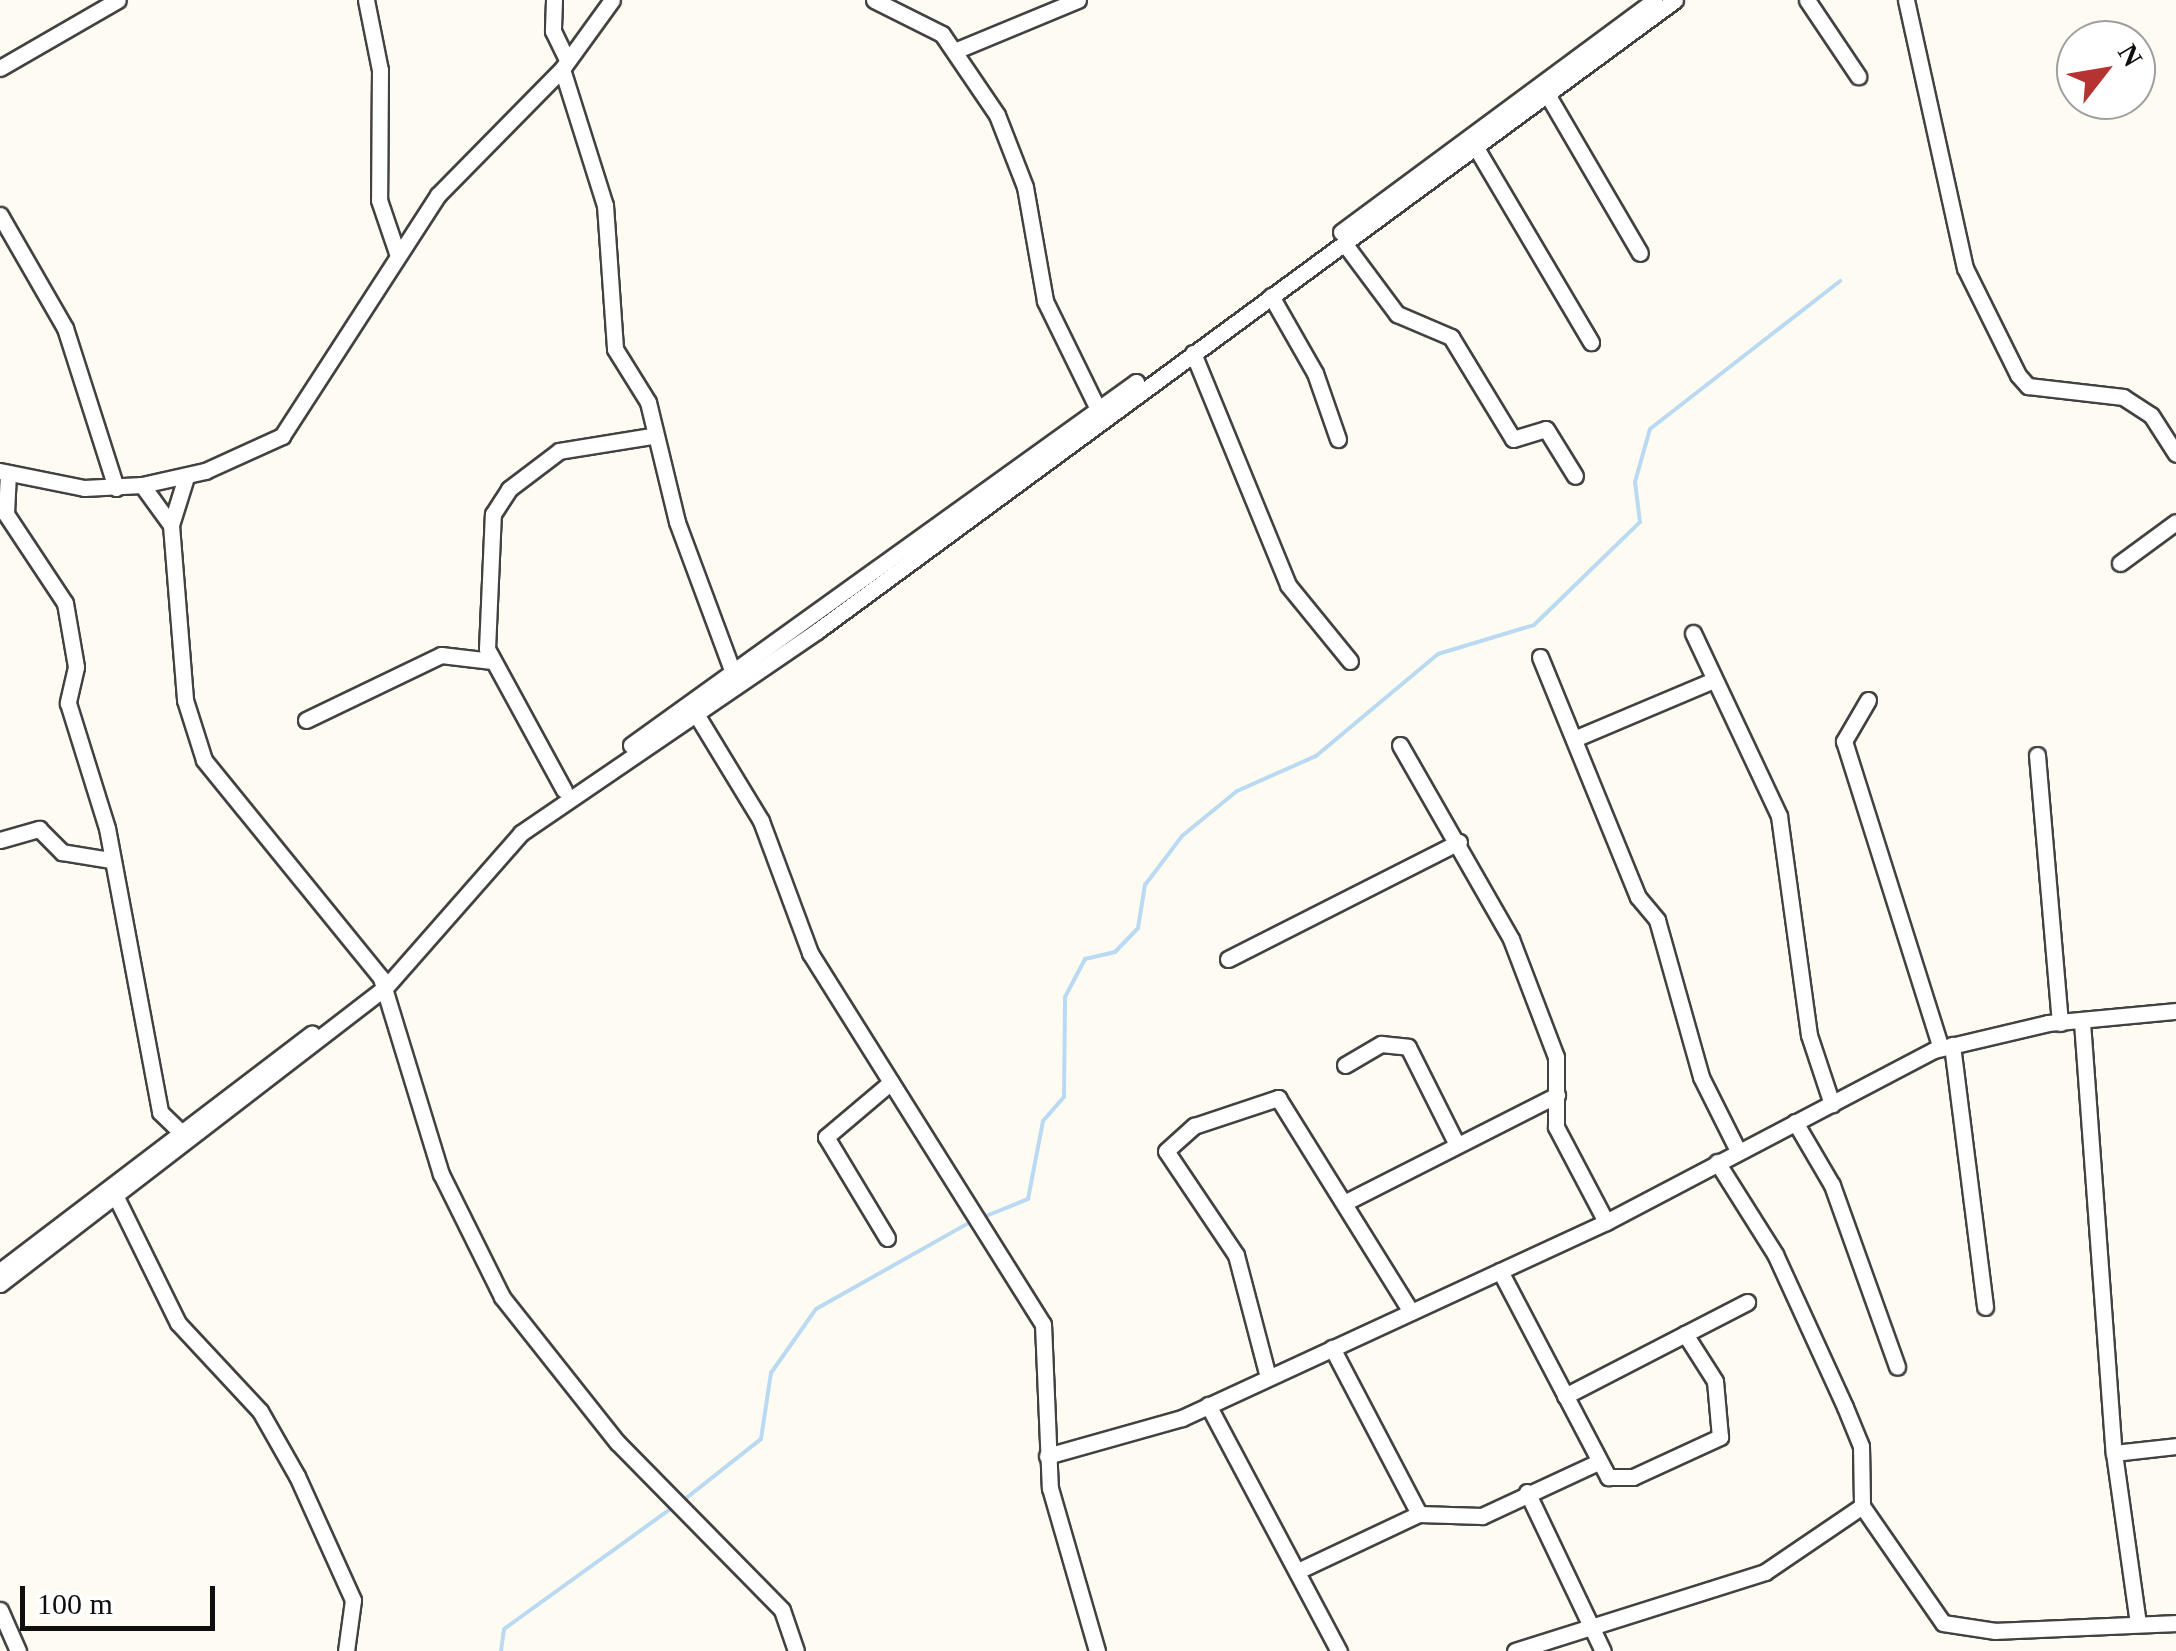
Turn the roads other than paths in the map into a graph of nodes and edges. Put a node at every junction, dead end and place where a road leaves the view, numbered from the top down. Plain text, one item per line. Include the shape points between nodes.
1 (118, 0) edge
2 (366, 0) edge
3 (554, 0) edge
4 (612, 0) edge
5 (874, 0) edge
6 (1078, 0) edge
7 (1655, 0) edge
8 (1674, 0) edge
9 (1808, 0) edge
10 (1906, 0) edge
11 (957, 50) junction
12 (564, 64) junction
13 (0, 68) edge
14 (1858, 76) dead end
15 (1547, 94) junction
16 (1476, 146) junction
17 (0, 215) edge
18 (1344, 243) junction
19 (396, 253) junction
20 (1640, 253) dead end
21 (1271, 296) junction
22 (1590, 342) dead end
23 (1193, 352) junction
24 (1098, 409) junction
25 (652, 436) junction
26 (1338, 439) dead end
27 (2176, 454) edge
28 (4, 472) edge
29 (1575, 476) dead end
30 (186, 477) junction
31 (142, 485) junction
32 (116, 488) junction
33 (2176, 522) edge
34 (171, 525) junction
35 (2120, 563) dead end
36 (1693, 633) dead end
37 (1540, 657) dead end
38 (492, 661) junction
39 (1350, 662) dead end
40 (734, 675) junction
41 (1714, 680) junction
42 (1868, 700) dead end
43 (694, 709) junction
44 (306, 720) dead end
45 (1574, 739) junction
46 (1400, 746) dead end
47 (2037, 755) dead end
48 (564, 790) junction
49 (0, 840) edge
50 (1460, 842) junction
51 (111, 860) junction
52 (1228, 958) dead end
53 (383, 983) junction
54 (2176, 1011) edge
55 (2082, 1022) junction
56 (2060, 1023) junction
57 (1947, 1046) junction
58 (1345, 1066) dead end
59 (891, 1082) junction
60 (1557, 1095) junction
61 (1832, 1104) junction
62 (1795, 1122) junction
63 (182, 1133) junction
64 (1456, 1143) junction
65 (1738, 1151) junction
66 (1717, 1162) junction
67 (117, 1198) junction
68 (1344, 1203) junction
69 (1606, 1222) junction
70 (887, 1238) dead end
71 (0, 1245) edge
72 (6, 1266) edge
73 (1500, 1271) junction
74 (0, 1284) edge
75 (1747, 1302) dead end
76 (1984, 1308) dead end
77 (1411, 1312) junction
78 (1686, 1334) junction
79 (1332, 1348) junction
80 (1898, 1367) dead end
81 (1268, 1378) junction
82 (1564, 1396) junction
83 (1208, 1405) junction
84 (2176, 1446) edge
85 (2114, 1453) junction
86 (1047, 1456) junction
87 (1594, 1464) junction
88 (1527, 1492) junction
89 (1862, 1506) junction
90 (1419, 1514) junction
91 (1302, 1569) junction
92 (0, 1610) edge
93 (2138, 1623) junction
94 (2176, 1624) edge
95 (1586, 1628) junction
96 (1523, 1650) edge
97 (18, 1651) edge
98 (346, 1651) edge
99 (796, 1651) edge
100 (1097, 1651) edge
101 (1339, 1651) edge
102 (1603, 1651) edge

1 - 13 street
2 - 19 street via 380,70 379,200
3 - 12 street via 553,30
4 - 12 street
5 - 11 street via 933,27
6 - 11 street
7 - 24 street
8 - 15 street
9 - 14 street
10 - 27 street via 1965,268 2018,375 2028,386 2123,397 2152,415
11 - 24 street via 1013,150 1044,302
12 - 19 street via 438,195
12 - 25 street via 605,206 615,349 645,393
15 - 16 street
15 - 20 street
16 - 18 street
16 - 22 street
17 - 32 street via 66,328
18 - 21 street
18 - 29 street via 1397,314 1451,337 1513,439 1546,429
19 - 30 street via 292,428
21 - 23 street
21 - 26 street via 1315,373
23 - 39 street via 1288,585
23 - 43 street
24 - 40 street
25 - 38 street via 559,451 509,489 493,514 484,616
25 - 40 street
28 - 32 street
28 - 51 street via 6,514 65,603 76,667 68,703
30 - 31 street
30 - 34 street
31 - 32 street
31 - 34 street
33 - 35 street
34 - 53 street via 193,738 238,811 327,901
36 - 41 street
37 - 45 street
38 - 44 street via 441,655
38 - 48 street
40 - 43 street
41 - 45 street
41 - 61 street via 1778,816 1808,1035
42 - 57 street via 1844,741
43 - 48 street
43 - 53 street via 520,833
43 - 59 street via 761,821 810,953
45 - 65 street via 1638,897 1657,920 1700,1077
46 - 50 street
47 - 56 street
48 - 53 street via 499,840
49 - 51 street via 39,829 62,852
50 - 52 street
50 - 60 street via 1518,956 1556,1057
51 - 63 street via 160,1112
53 - 63 street
53 - 67 street
53 - 99 street via 441,1174 502,1297 666,1494 782,1610
54 - 55 street
55 - 56 street
55 - 85 street
56 - 57 street
57 - 61 street
57 - 76 street
58 - 64 street via 1381,1044 1408,1047
59 - 70 street via 826,1137
59 - 86 street via 1000,1249 1047,1338
60 - 64 street
60 - 69 street via 1556,1126
61 - 62 street
62 - 65 street
62 - 80 street via 1832,1185
63 - 72 street
64 - 68 street
65 - 66 street
66 - 69 street
66 - 89 street via 1775,1254 1861,1446
67 - 74 street
67 - 98 street via 178,1322 260,1411 297,1476 353,1600
68 - 77 street
68 - 81 street via 1269,1094 1164,1145 1236,1255
69 - 73 street
71 - 72 street
73 - 77 street
73 - 82 street
75 - 78 street
77 - 79 street
78 - 82 street
78 - 87 street via 1715,1380 1720,1437 1622,1480
79 - 81 street
79 - 90 street
81 - 83 street
82 - 87 street
83 - 86 street via 1140,1434
83 - 91 street
84 - 85 street
85 - 93 street
86 - 100 street via 1062,1547
87 - 88 street
88 - 90 street via 1482,1516
88 - 95 street
89 - 93 street via 1944,1623 1982,1631
89 - 95 street via 1765,1572
90 - 91 street
91 - 101 street
92 - 97 street
93 - 94 street
95 - 96 street
95 - 102 street

